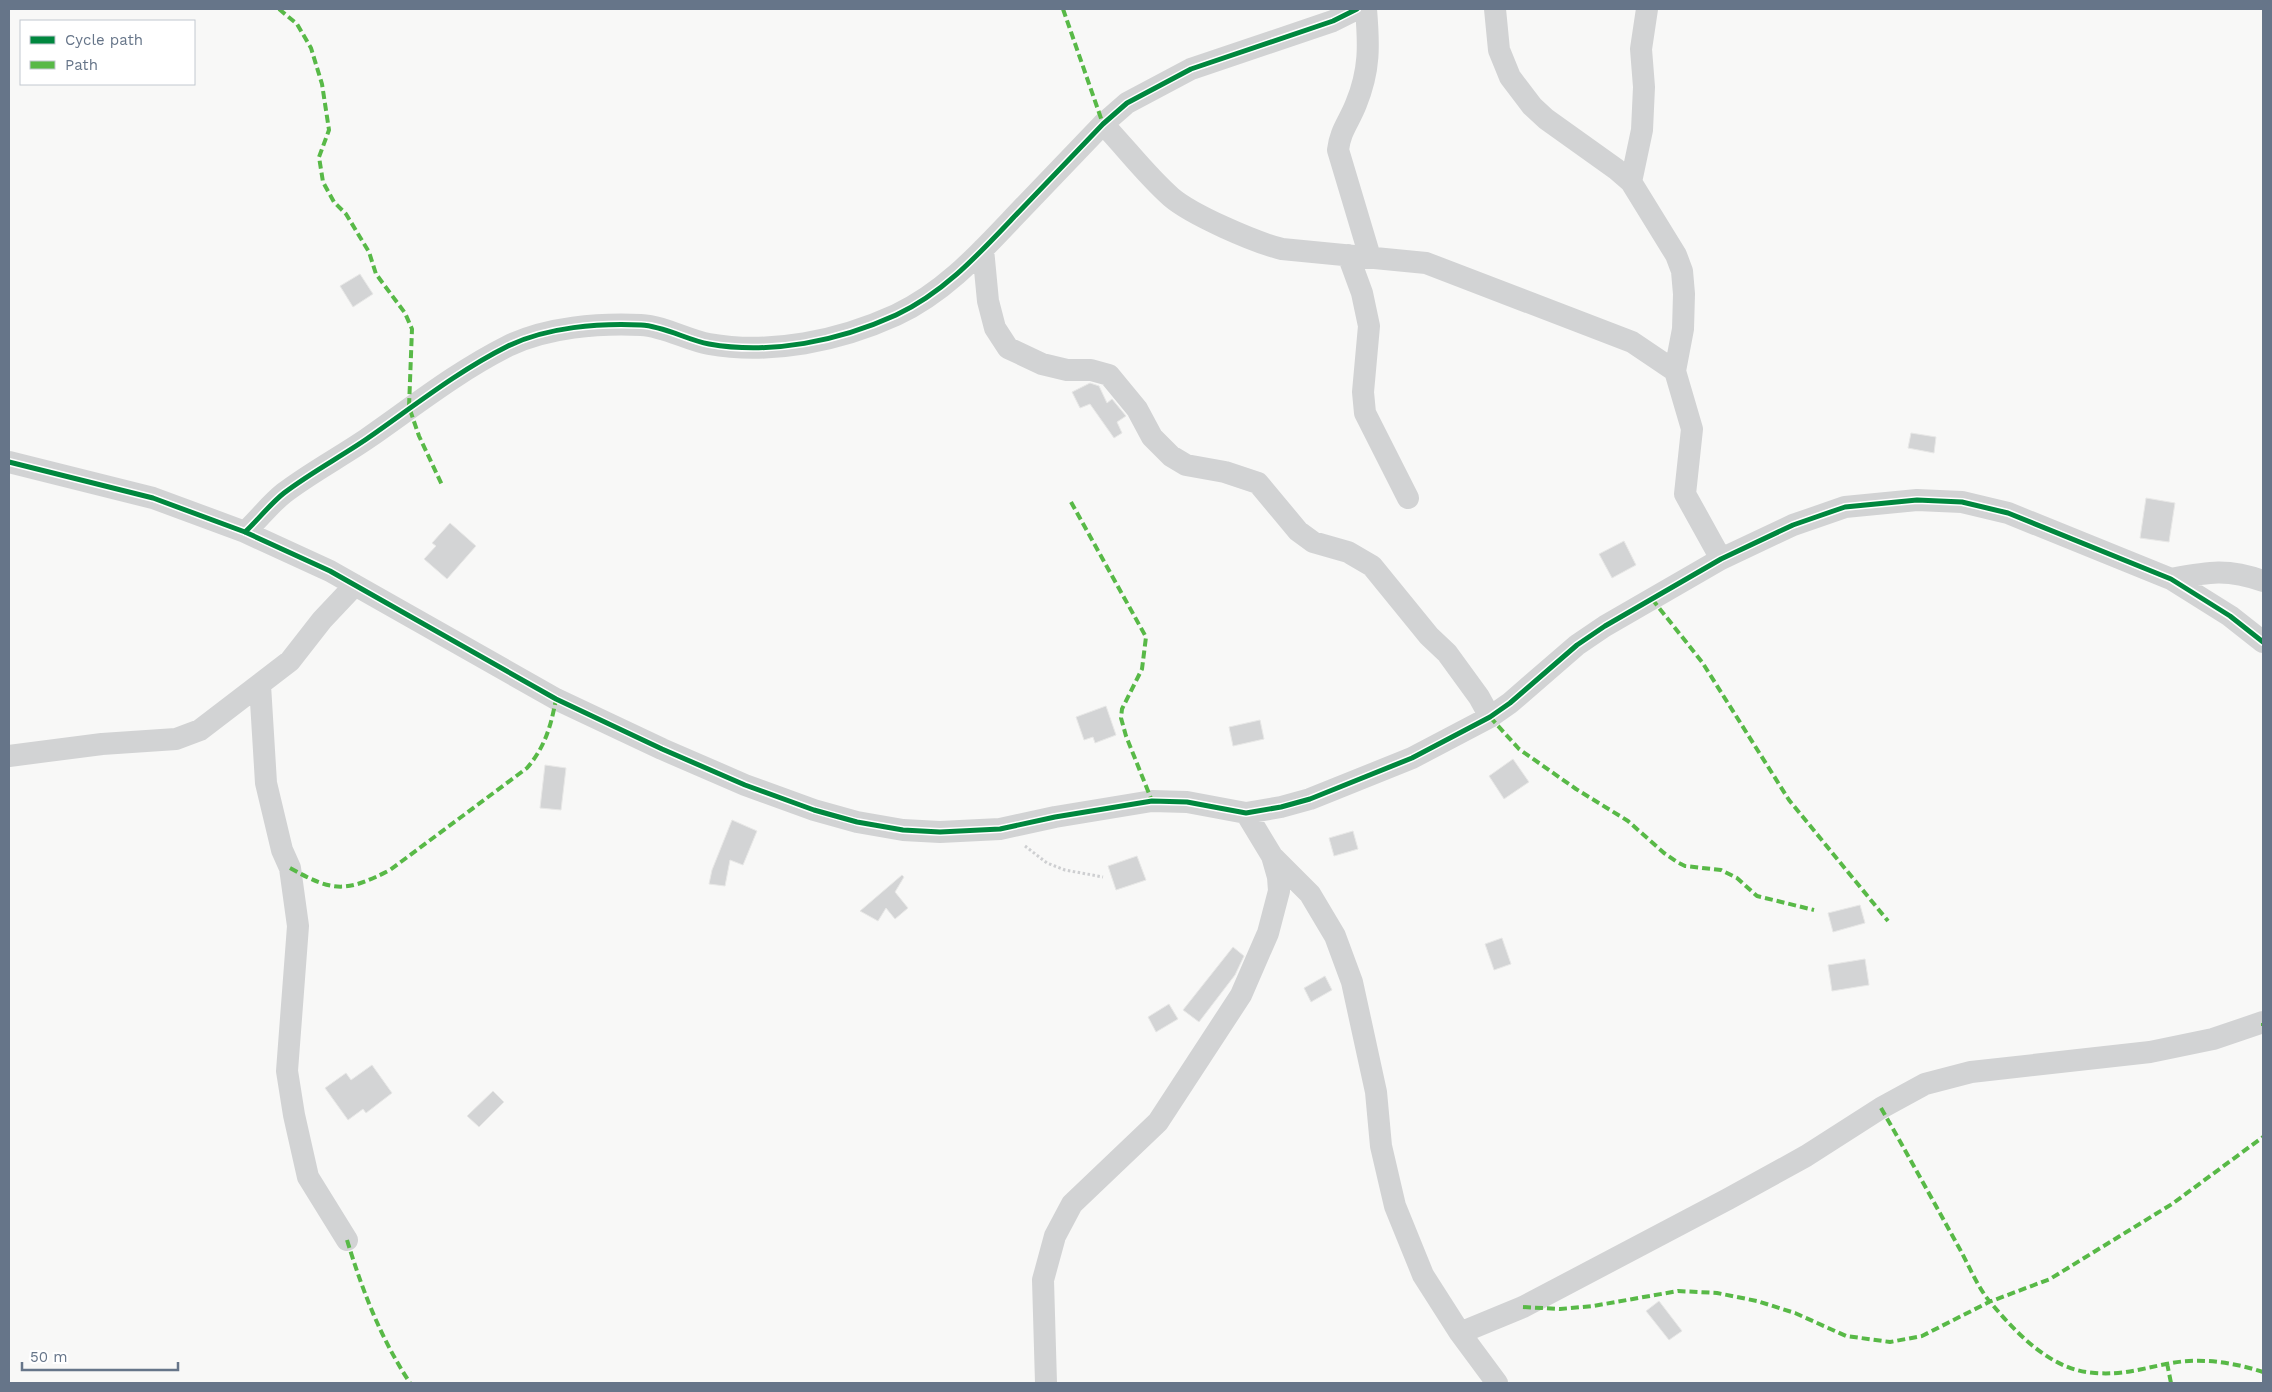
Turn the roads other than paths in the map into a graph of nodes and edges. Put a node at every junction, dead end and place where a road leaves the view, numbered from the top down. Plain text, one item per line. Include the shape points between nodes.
1 (1358, 9) edge
2 (1366, 9) edge
3 (1495, 9) edge
4 (1647, 9) edge
5 (1103, 124) junction
6 (1631, 182) junction
7 (983, 249) junction
8 (1348, 255) junction
9 (1370, 258) junction
10 (1675, 371) junction
11 (9, 462) edge
12 (1408, 498) dead end
13 (245, 532) junction
14 (1721, 558) junction
15 (2171, 579) junction
16 (2263, 581) edge
17 (355, 585) junction
18 (2263, 642) edge
19 (260, 685) junction
20 (1490, 717) junction
21 (9, 756) edge
22 (1246, 813) junction
23 (1272, 856) junction
24 (2263, 1022) edge
25 (347, 1240) dead end
26 (1460, 1333) junction
27 (1046, 1383) edge
28 (1497, 1383) edge

1 - 5 street via 1191,69 1127,103
2 - 9 street via 1370,52 1366,74 1356,105 1339,135 1338,150
3 - 6 street via 1503,64 1532,106
4 - 6 street via 1641,48 1644,87 1642,130
5 - 7 street
5 - 8 street via 1161,188 1192,211 1267,245
6 - 10 street via 1676,255 1682,271 1683,329
7 - 13 street via 960,274 898,314 858,330 818,340 771,348 734,348 705,344 644,325 564,330 509,346 460,373 283,493
7 - 20 street via 988,301 995,328 1008,348 1042,364 1109,375 1137,409 1152,436 1171,456 1186,465 1225,472 1258,483 1298,531 1313,542 1348,552 1372,566 1429,636 1447,653
8 - 9 street
8 - 12 street via 1362,293 1369,326 1363,392 1366,413
9 - 10 street via 1426,263 1632,342
10 - 14 street via 1692,429 1686,494
11 - 13 street via 153,498
13 - 17 street
14 - 15 street via 1793,525 1845,508 1917,500 1962,502 2008,513
14 - 20 street via 1577,645
15 - 16 street via 2209,572 2232,572
15 - 18 street via 2230,616
17 - 19 street via 290,661
17 - 22 street via 556,699 745,785 857,822 940,832 1000,829 1152,802 1187,802
19 - 21 street via 200,730 176,739 102,744
19 - 25 street via 266,783 282,850 290,868 298,926 287,1071 308,1177
20 - 22 street via 1412,758 1310,799
22 - 23 street
23 - 26 street via 1310,894 1335,936 1352,982 1376,1092 1382,1146 1395,1206 1423,1275
23 - 27 street via 1279,891 1276,911 1241,995 1158,1122 1072,1204 1055,1236 1043,1280
24 - 26 street via 2213,1038 2150,1052 1971,1072 1925,1084 1736,1194 1523,1308
26 - 28 street

